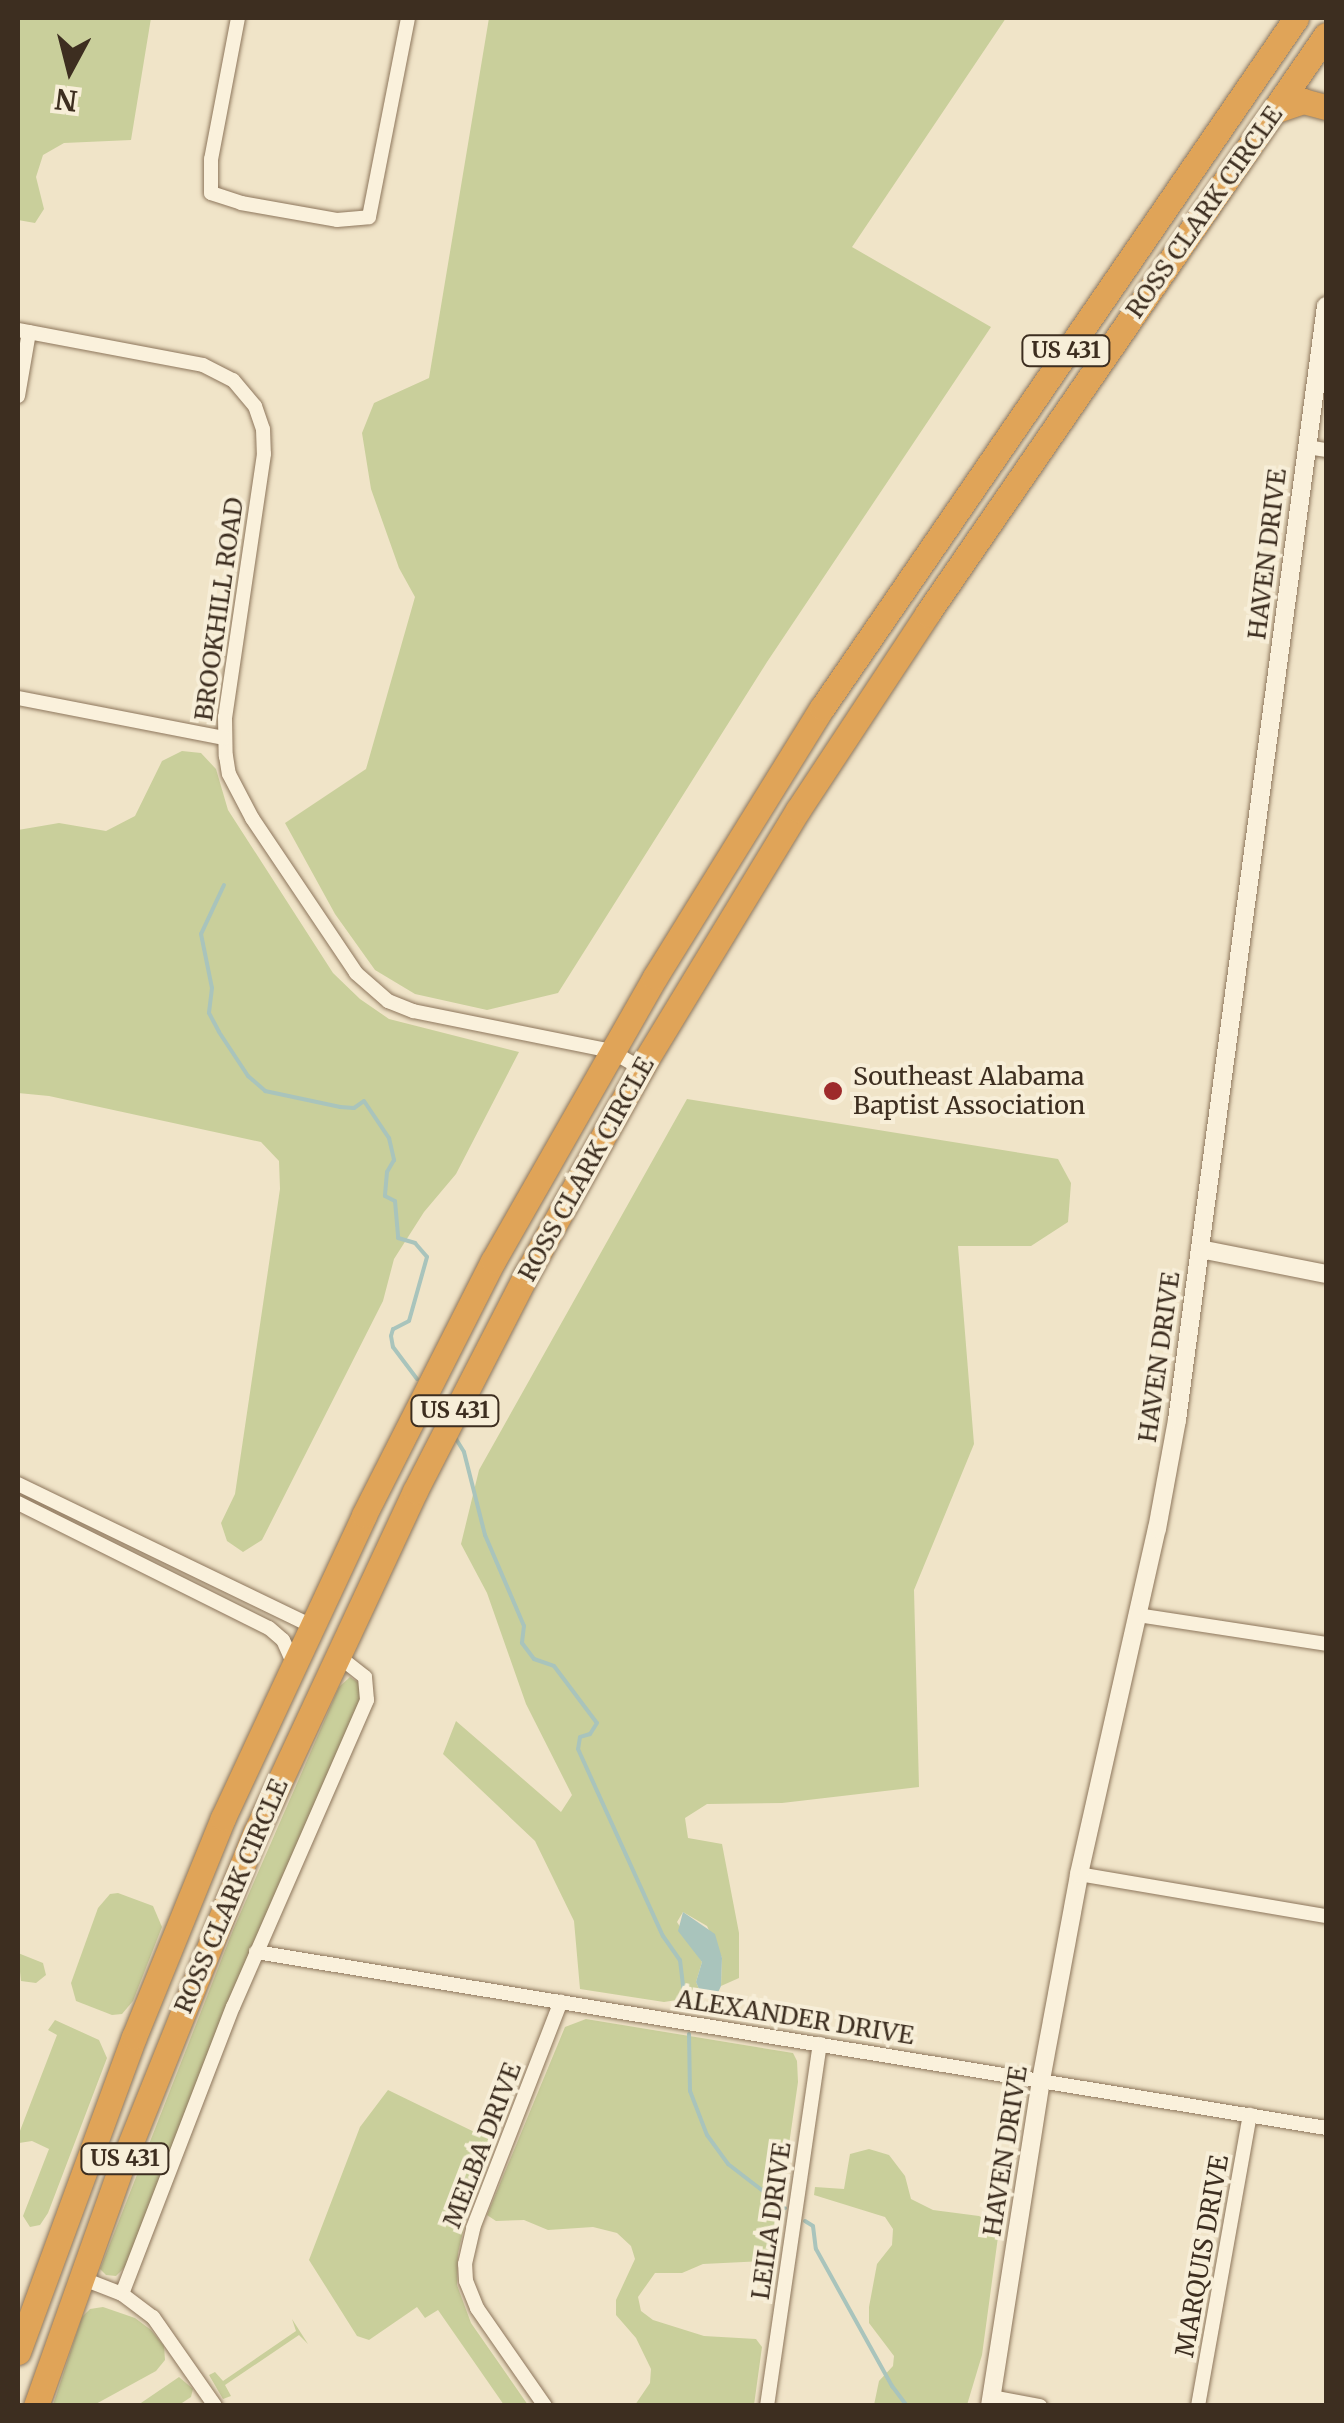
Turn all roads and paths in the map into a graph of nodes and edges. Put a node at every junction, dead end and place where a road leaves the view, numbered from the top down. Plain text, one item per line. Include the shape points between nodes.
1 (238, 18) edge
2 (408, 18) edge
3 (1296, 18) edge
4 (1326, 35) edge
5 (1326, 107) edge
6 (1274, 111) junction
7 (1326, 306) edge
8 (23, 331) edge
9 (1064, 355) junction
10 (1092, 374) junction
11 (18, 396) edge
12 (1306, 446) junction
13 (1326, 450) edge
14 (18, 698) edge
15 (224, 738) junction
16 (758, 808) junction
17 (788, 827) junction
18 (611, 1051) junction
19 (642, 1068) junction
20 (1200, 1249) junction
21 (1326, 1274) edge
22 (18, 1484) edge
23 (18, 1503) edge
24 (323, 1602) junction
25 (1137, 1614) junction
26 (312, 1626) junction
27 (1326, 1644) edge
28 (337, 1655) junction
29 (294, 1664) junction
30 (321, 1690) junction
31 (1079, 1874) junction
32 (1326, 1916) edge
33 (256, 1952) junction
34 (561, 2001) junction
35 (820, 2044) junction
36 (1041, 2080) junction
37 (1250, 2115) junction
38 (1326, 2128) edge
39 (48, 2264) junction
40 (80, 2278) junction
41 (122, 2294) junction
42 (18, 2352) edge
43 (991, 2401) edge
44 (36, 2406) edge
45 (216, 2406) edge
46 (545, 2406) edge
47 (767, 2406) edge
48 (1040, 2406) edge
49 (1198, 2406) edge

1 - 2 street via 211,159 211,193 337,220 369,217
3 - 9 highway, ROSS CLARK CIRCLE / US 431
4 - 6 highway, ROSS CLARK CIRCLE / US 431
5 - 6 highway via 1302,101
6 - 10 highway, ROSS CLARK CIRCLE / US 431
7 - 12 street, HAVEN DRIVE
8 - 11 street
8 - 15 street, BROOKHILL ROAD via 203,366 233,380 255,406 264,454
9 - 10 highway
9 - 16 highway, ROSS CLARK CIRCLE / US 431
10 - 17 highway, ROSS CLARK CIRCLE / US 431
12 - 13 street
12 - 20 street, HAVEN DRIVE
14 - 15 street
15 - 18 street, BROOKHILL ROAD via 230,774 252,818 368,986 412,1012
16 - 17 highway
16 - 18 highway, ROSS CLARK CIRCLE / US 431
17 - 19 highway, ROSS CLARK CIRCLE / US 431
18 - 19 street, BROOKHILL ROAD
18 - 24 highway, ROSS CLARK CIRCLE / US 431 via 485,1276
19 - 28 highway, ROSS CLARK CIRCLE / US 431 via 468,1386
20 - 21 street
20 - 25 street, HAVEN DRIVE via 1165,1490
22 - 26 street
23 - 29 street via 269,1628
24 - 26 highway, ROSS CLARK CIRCLE / US 431
24 - 28 highway
25 - 27 street
25 - 31 street, HAVEN DRIVE
26 - 29 highway, ROSS CLARK CIRCLE / US 431
26 - 30 highway
28 - 30 highway, ROSS CLARK CIRCLE / US 431
28 - 33 street via 365,1677 367,1700
29 - 39 highway, ROSS CLARK CIRCLE / US 431 via 190,1898
30 - 40 highway, ROSS CLARK CIRCLE / US 431 via 200,1967
31 - 32 street
31 - 36 street, HAVEN DRIVE
33 - 34 street, ALEXANDER DRIVE
33 - 41 street
34 - 35 street, ALEXANDER DRIVE
34 - 46 street, MELBA DRIVE via 465,2264 477,2308
35 - 36 street, ALEXANDER DRIVE
35 - 47 street, LEILA DRIVE
36 - 37 street, ALEXANDER DRIVE
36 - 43 street, HAVEN DRIVE
37 - 38 street, ALEXANDER DRIVE
37 - 49 street, MARQUIS DRIVE
39 - 40 highway
39 - 42 highway, ROSS CLARK CIRCLE / US 431
40 - 41 street
40 - 44 highway, ROSS CLARK CIRCLE / US 431
41 - 45 street via 153,2317
43 - 48 street

